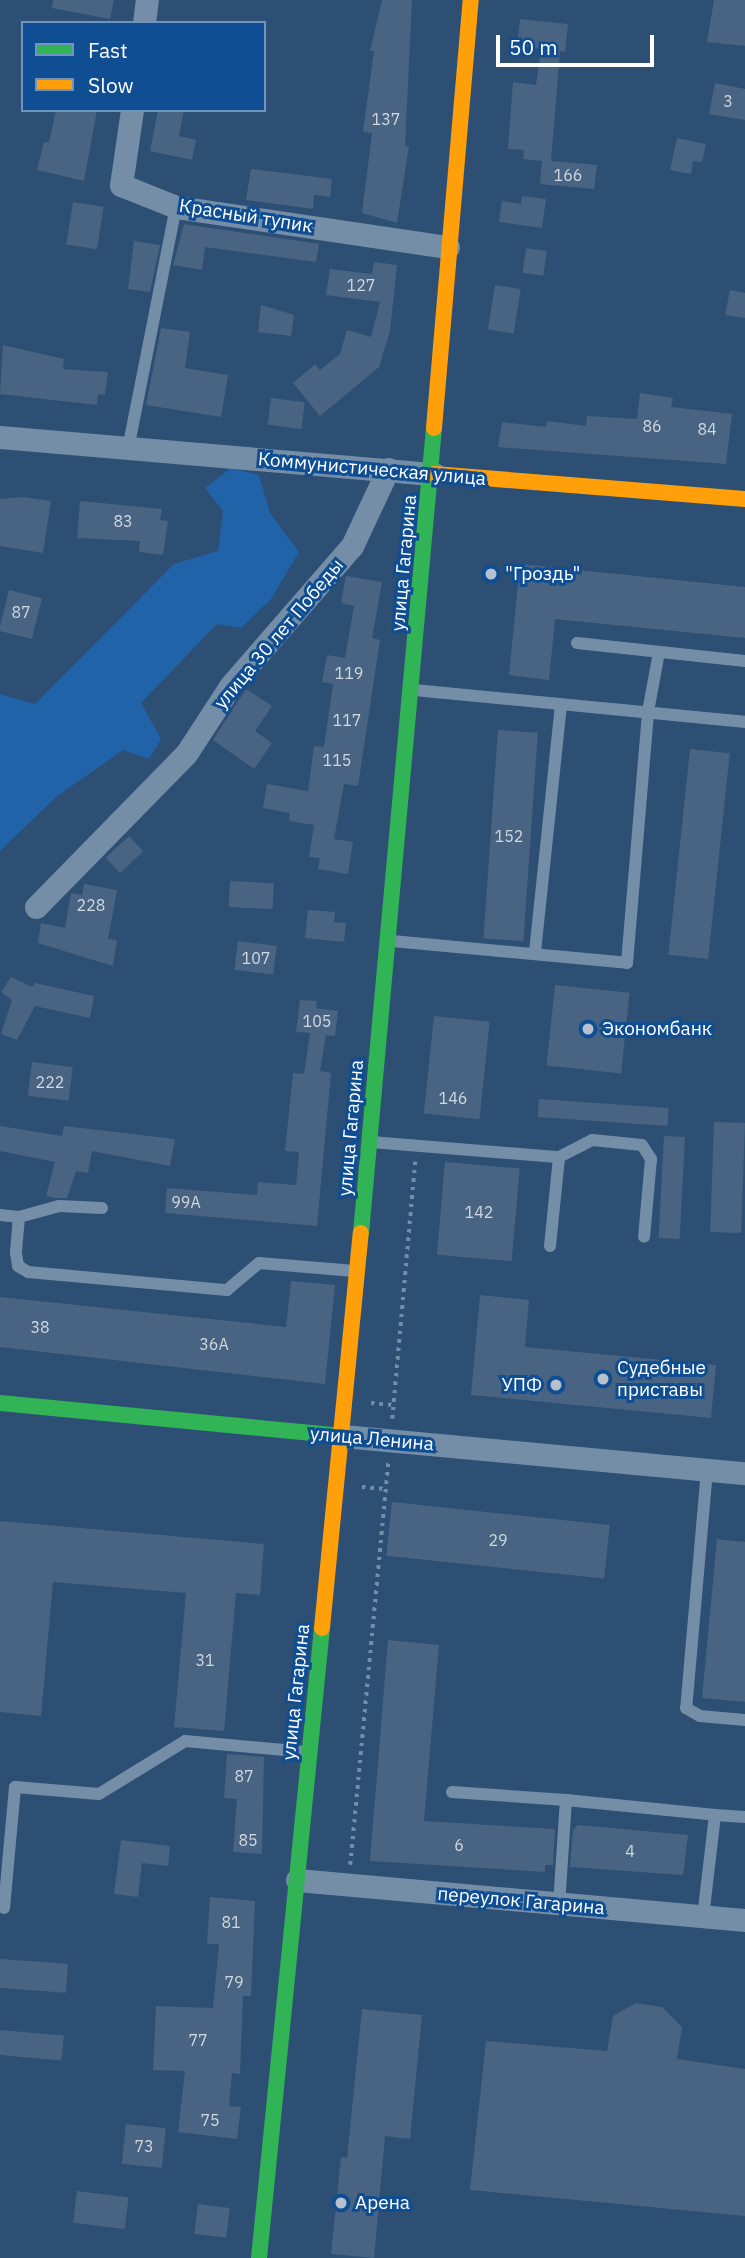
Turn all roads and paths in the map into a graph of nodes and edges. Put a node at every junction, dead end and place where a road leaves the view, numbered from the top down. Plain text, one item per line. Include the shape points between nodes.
1 (147, 0) edge
2 (471, 0) edge
3 (144, 21) edge
4 (132, 112) edge
5 (176, 207) junction
6 (448, 247) junction
7 (0, 437) edge
8 (128, 449) junction
9 (388, 470) junction
10 (434, 474) junction
11 (745, 499) edge
12 (577, 643) dead end
13 (659, 652) junction
14 (745, 661) edge
15 (413, 690) junction
16 (561, 704) junction
17 (648, 712) junction
18 (745, 722) edge
19 (36, 907) dead end
20 (390, 941) junction
21 (536, 952) junction
22 (371, 1142) junction
23 (417, 1146) junction
24 (559, 1157) junction
25 (102, 1208) dead end
26 (0, 1215) edge
27 (19, 1217) junction
28 (644, 1237) dead end
29 (550, 1246) dead end
30 (359, 1271) junction
31 (0, 1403) edge
32 (343, 1436) junction
33 (390, 1441) junction
34 (707, 1470) junction
35 (745, 1473) edge
36 (745, 1720) edge
37 (311, 1752) junction
38 (452, 1792) dead end
39 (566, 1800) junction
40 (715, 1815) junction
41 (745, 1817) edge
42 (298, 1880) junction
43 (348, 1885) junction
44 (559, 1905) junction
45 (4, 1908) dead end
46 (704, 1916) junction
47 (745, 1920) edge
48 (259, 2258) edge

1 - 3 street
2 - 6 street, улица Гагарина
4 - 5 street, Красный тупик via 121,185
5 - 6 street, Красный тупик
5 - 8 lane
6 - 10 street, улица Гагарина
7 - 8 street, Коммунистическая улица
8 - 9 street, Коммунистическая улица
9 - 10 street, Коммунистическая улица
9 - 19 street, улица 30 лет Победы via 352,546 231,685 186,754
10 - 11 street, Коммунистическая улица
10 - 15 street, улица Гагарина
12 - 13 lane
13 - 14 lane
13 - 17 lane
15 - 16 lane
15 - 20 street, улица Гагарина
16 - 17 lane
16 - 21 lane
17 - 18 lane
17 - 21 lane via 627,963
20 - 21 lane
20 - 22 street, улица Гагарина
22 - 23 lane
22 - 30 street, улица Гагарина
23 - 24 lane
23 - 33 path
24 - 28 lane via 592,1140 642,1145 649,1151
24 - 29 lane
25 - 27 lane via 59,1206
26 - 27 lane
27 - 30 lane via 18,1266 28,1272 227,1290 259,1263
30 - 32 street, улица Гагарина
31 - 32 street, улица Ленина
32 - 33 street, улица Ленина
32 - 37 street, улица Гагарина
33 - 34 street, улица Ленина
33 - 43 path
34 - 35 street, улица Ленина
34 - 36 lane via 686,1709 700,1716
37 - 42 street, улица Гагарина
37 - 45 lane via 185,1741 99,1794 15,1787
38 - 39 lane
39 - 40 lane
39 - 44 lane
40 - 41 lane
40 - 46 lane
42 - 43 street, переулок Гагарина
42 - 48 street, улица Гагарина
43 - 44 street, переулок Гагарина
44 - 46 street, переулок Гагарина
46 - 47 street, переулок Гагарина

